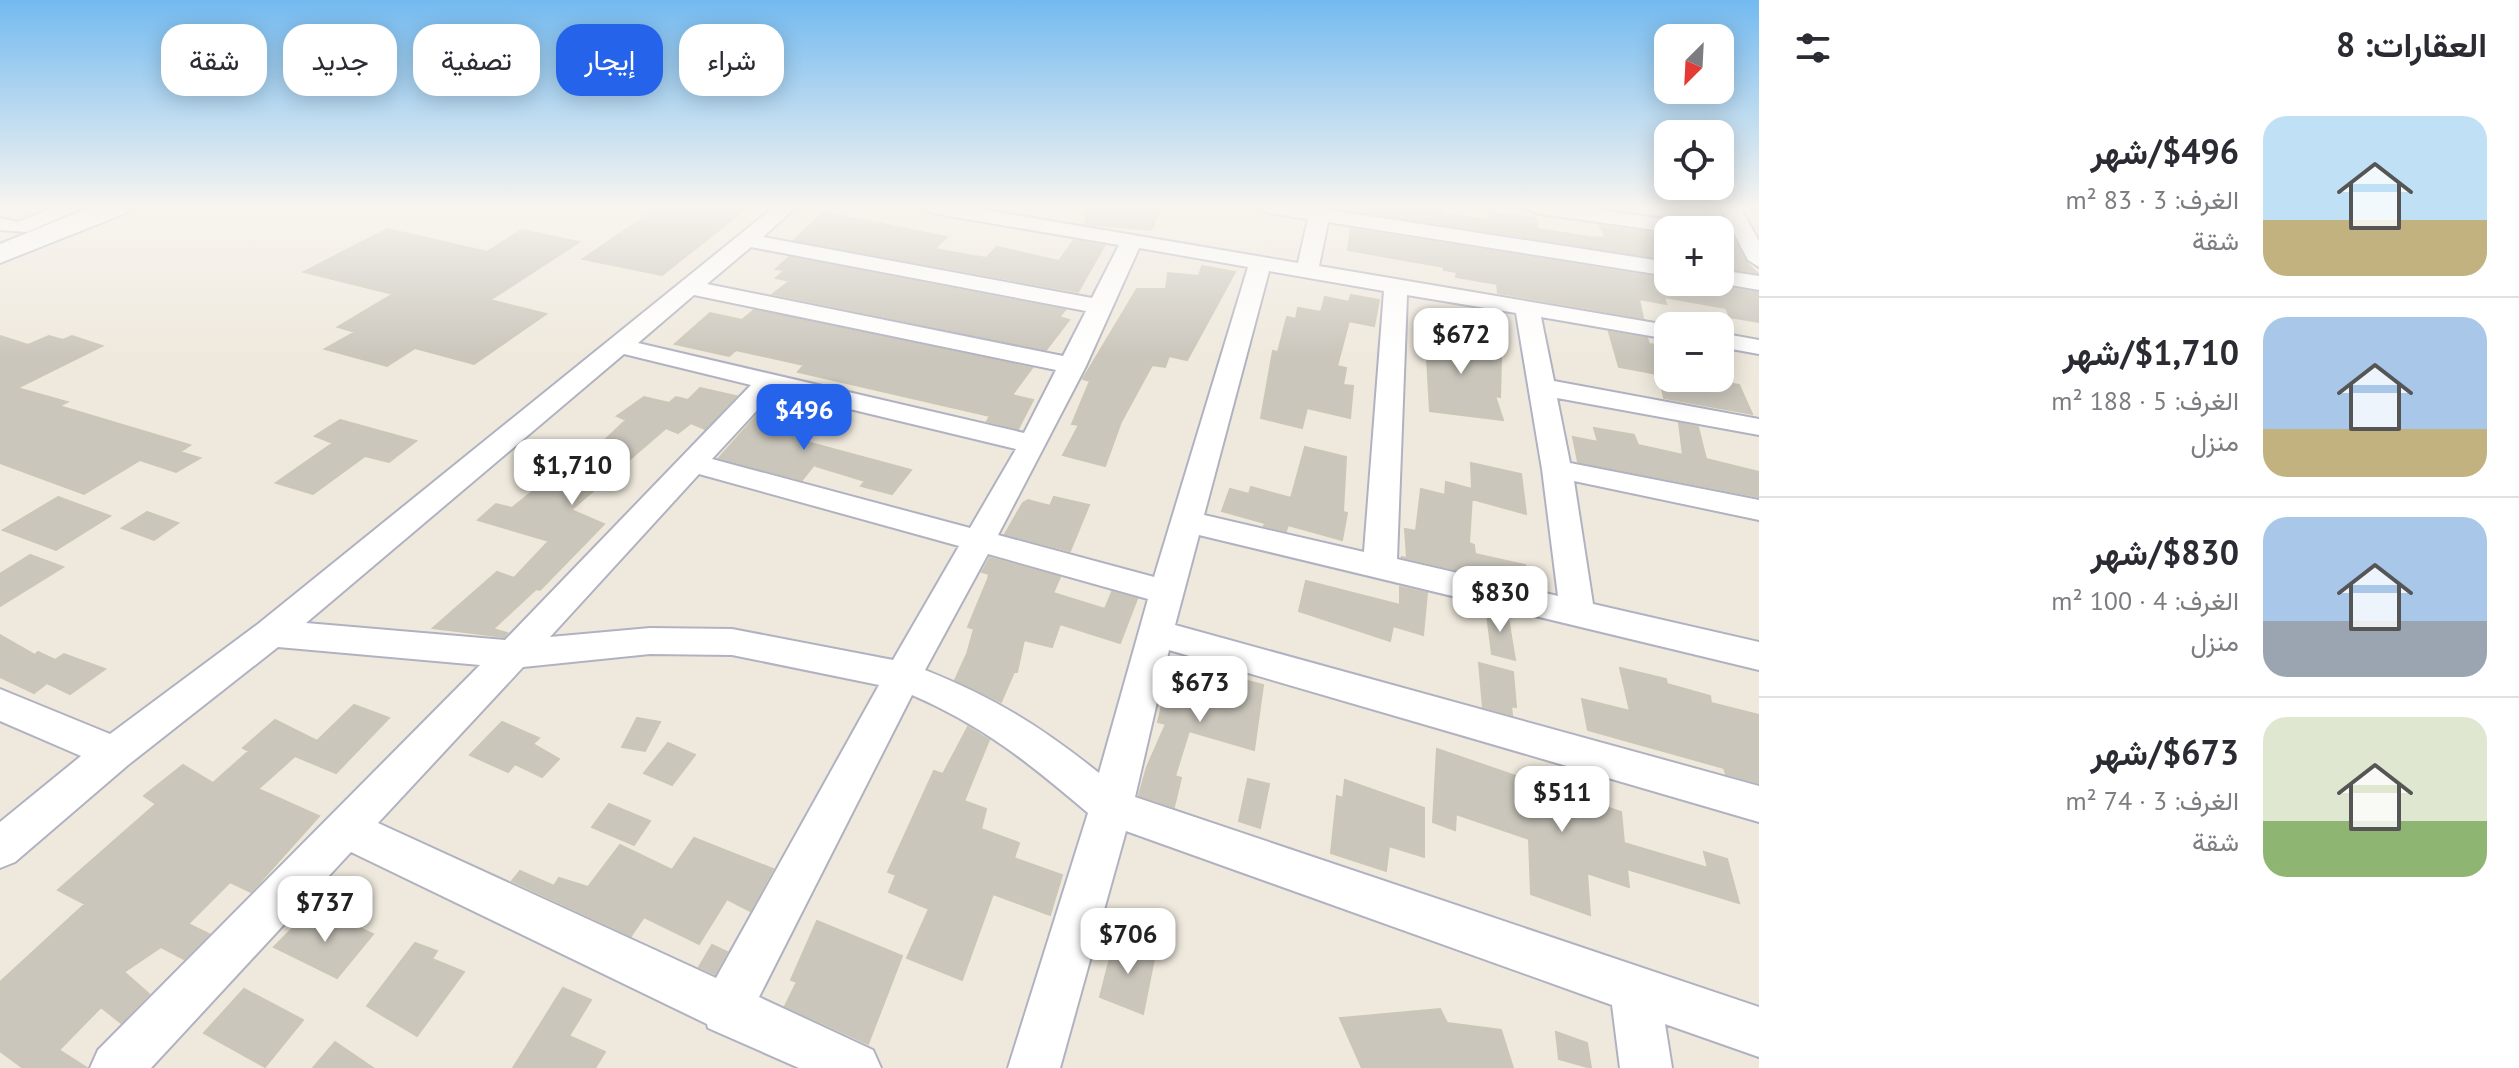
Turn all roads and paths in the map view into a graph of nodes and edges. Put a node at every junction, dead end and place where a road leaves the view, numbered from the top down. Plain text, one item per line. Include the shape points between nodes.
1 (728, 257) edge
2 (837, 257) edge
3 (1125, 257) edge
4 (1224, 257) edge
5 (1310, 257) edge
6 (1605, 257) edge
7 (1260, 263) junction
8 (1654, 266) edge
9 (1307, 271) junction
10 (1734, 279) edge
11 (1759, 283) edge
12 (1396, 286) junction
13 (692, 288) junction
14 (1101, 307) junction
15 (1527, 308) junction
16 (1654, 330) edge
17 (1734, 343) edge
18 (620, 346) junction
19 (1759, 347) edge
20 (1073, 366) junction
21 (769, 381) junction
22 (1541, 387) junction
23 (1759, 427) edge
24 (1033, 444) junction
25 (694, 463) junction
26 (1557, 469) junction
27 (1759, 510) edge
28 (1189, 522) junction
29 (979, 540) junction
30 (1380, 566) junction
31 (1167, 592) junction
32 (1577, 611) junction
33 (271, 633) junction
34 (1155, 633) junction
35 (513, 654) junction
36 (1759, 656) edge
37 (903, 676) junction
38 (0, 704) edge
39 (114, 753) junction
40 (1759, 804) edge
41 (1111, 807) junction
42 (347, 829) junction
43 (0, 848) edge
44 (1634, 988) junction
45 (726, 1010) junction
46 (1759, 1032) edge
47 (116, 1068) edge
48 (855, 1068) edge
49 (1034, 1068) edge
50 (1646, 1068) edge

1 - 13 street
2 - 14 street
3 - 14 street
4 - 7 street
5 - 9 street
6 - 8 street
7 - 9 street
7 - 28 street
9 - 12 street
10 - 11 street
12 - 15 street
12 - 30 street
13 - 18 street
13 - 20 street
14 - 20 street
15 - 16 street
15 - 22 street
17 - 19 street
18 - 21 street
18 - 33 street
20 - 24 street
21 - 24 street
21 - 25 street
22 - 23 street
22 - 26 street
24 - 29 street
25 - 29 street
25 - 35 street
26 - 27 street
26 - 32 street
28 - 30 street
28 - 31 street
29 - 31 street
29 - 37 street
30 - 32 street
31 - 34 street
32 - 36 street
33 - 35 street
33 - 39 street
34 - 40 street
34 - 41 street
35 - 37 street via 650,641 732,642
35 - 42 street
37 - 41 street via 966,702 1024,736
37 - 45 street
38 - 39 street
39 - 43 street
41 - 44 street
41 - 49 street
42 - 45 street
42 - 47 street
44 - 46 street
44 - 50 street
45 - 48 street

